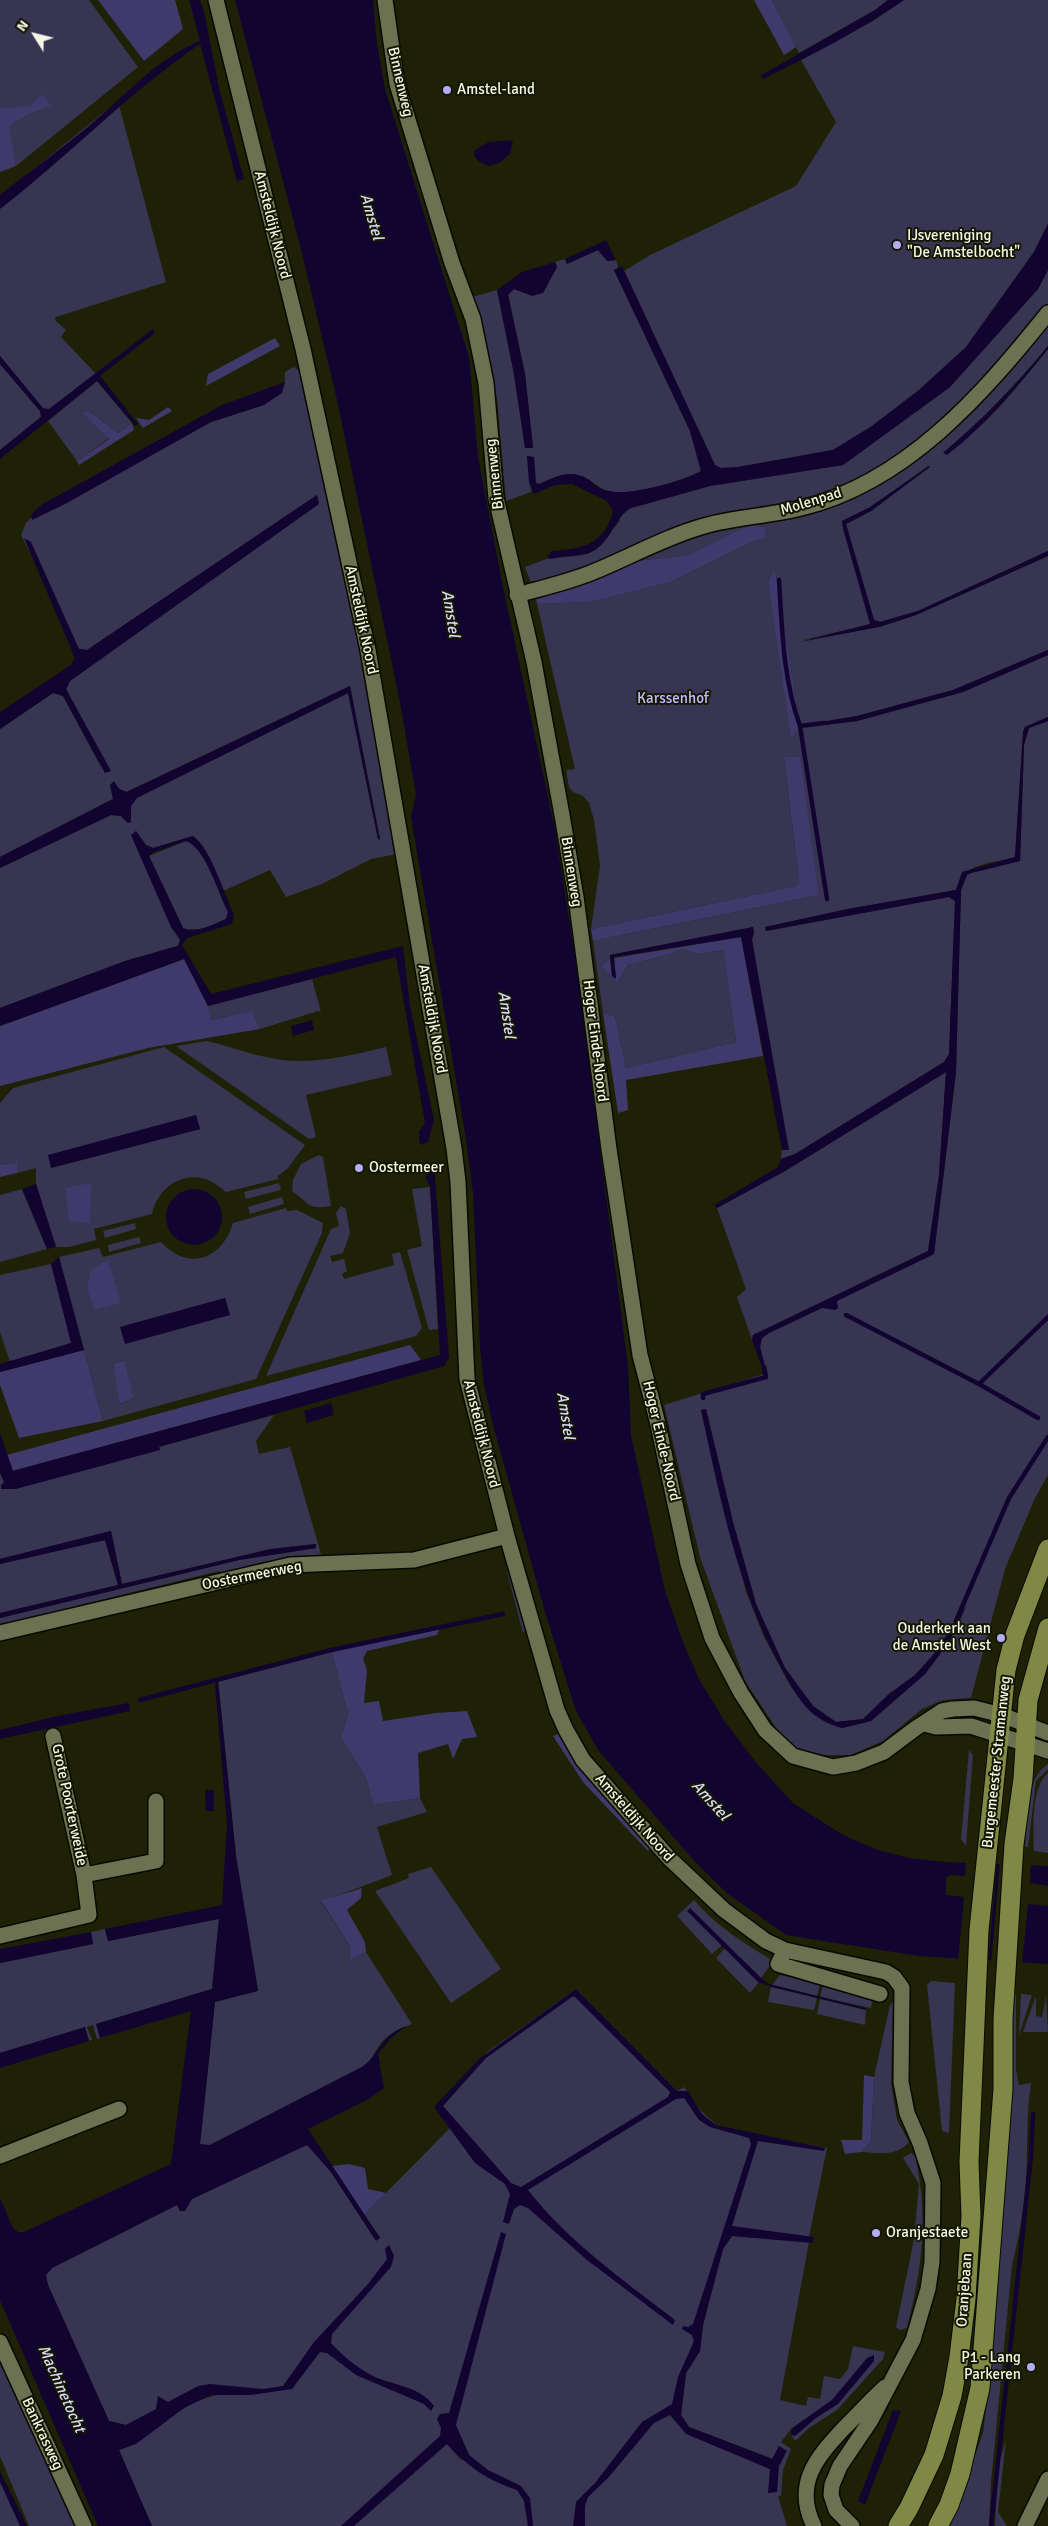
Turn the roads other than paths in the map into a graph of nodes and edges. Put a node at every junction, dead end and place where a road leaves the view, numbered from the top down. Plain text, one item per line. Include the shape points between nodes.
1 (216, 0) edge
2 (385, 0) edge
3 (1048, 313) edge
4 (517, 595) junction
5 (584, 954) joint
6 (507, 1536) junction
7 (1048, 1549) edge
8 (1048, 1628) edge
9 (0, 1633) edge
10 (1002, 1716) junction
11 (924, 1724) junction
12 (1048, 1733) edge
13 (54, 1736) dead end
14 (1017, 1736) junction
15 (1048, 1751) edge
16 (156, 1801) dead end
17 (84, 1875) junction
18 (0, 1936) edge
19 (785, 1950) junction
20 (976, 1983) joint
21 (1005, 1984) joint
22 (880, 1994) dead end
23 (119, 2109) dead end
24 (0, 2156) edge
25 (0, 2342) edge
26 (891, 2380) junction
27 (1048, 2479) edge
28 (84, 2526) edge
29 (814, 2526) edge
30 (852, 2526) edge
31 (898, 2526) edge
32 (938, 2526) edge
33 (1025, 2526) edge

1 - 6 street, Amsteldijk Noord via 303,349 368,650 454,1148 467,1379
2 - 4 street, Binnenweg via 397,84 452,263 473,319 486,383 496,498
3 - 4 street, Molenpad via 965,408 882,475 801,508 706,525 666,538 592,573
4 - 5 street, Binnenweg via 534,662
5 - 11 street, Hoger Einde-Noord via 640,1355 656,1413 688,1564 712,1638 740,1693 765,1730 793,1756 833,1766 856,1763 884,1752
6 - 9 street, Oostermeerweg via 414,1560 290,1565
6 - 19 street, Amsteldijk Noord via 557,1710 583,1760 699,1889 744,1926
7 - 10 main road, Burgemeester Stramanweg via 1015,1635 1006,1670
8 - 14 main road, Burgemeester Stramanweg
10 - 11 street, Hoger Einde-Noord via 974,1708 953,1709 942,1711
10 - 14 main road, Burgemeester Stramanweg
11 - 14 street via 971,1726
12 - 14 street
13 - 17 street, Grote Poorterweide
14 - 15 street
14 - 20 main road, Burgemeester Stramanweg via 988,1843
14 - 21 main road, Burgemeester Stramanweg
16 - 17 street, Grote Poorterweide via 156,1861
17 - 18 street, Grote Poorterweide via 89,1916
19 - 22 street via 778,1964
19 - 26 street, Amsteldijk Noord via 886,1972 902,1988 900,2048 904,2103 933,2182 934,2236 928,2289 919,2324
20 - 31 main road, Oranjebaan via 969,2162 971,2216 959,2357 952,2396 934,2455
21 - 32 main road, Oranjebaan via 1003,2089 980,2388 960,2474
23 - 24 street
25 - 28 street, Bankrasweg
26 - 29 street, Amsteldijk Noord via 816,2461 808,2479 807,2501
26 - 30 street, Amsteldijk Noord via 832,2485 831,2495 836,2510
27 - 33 street

